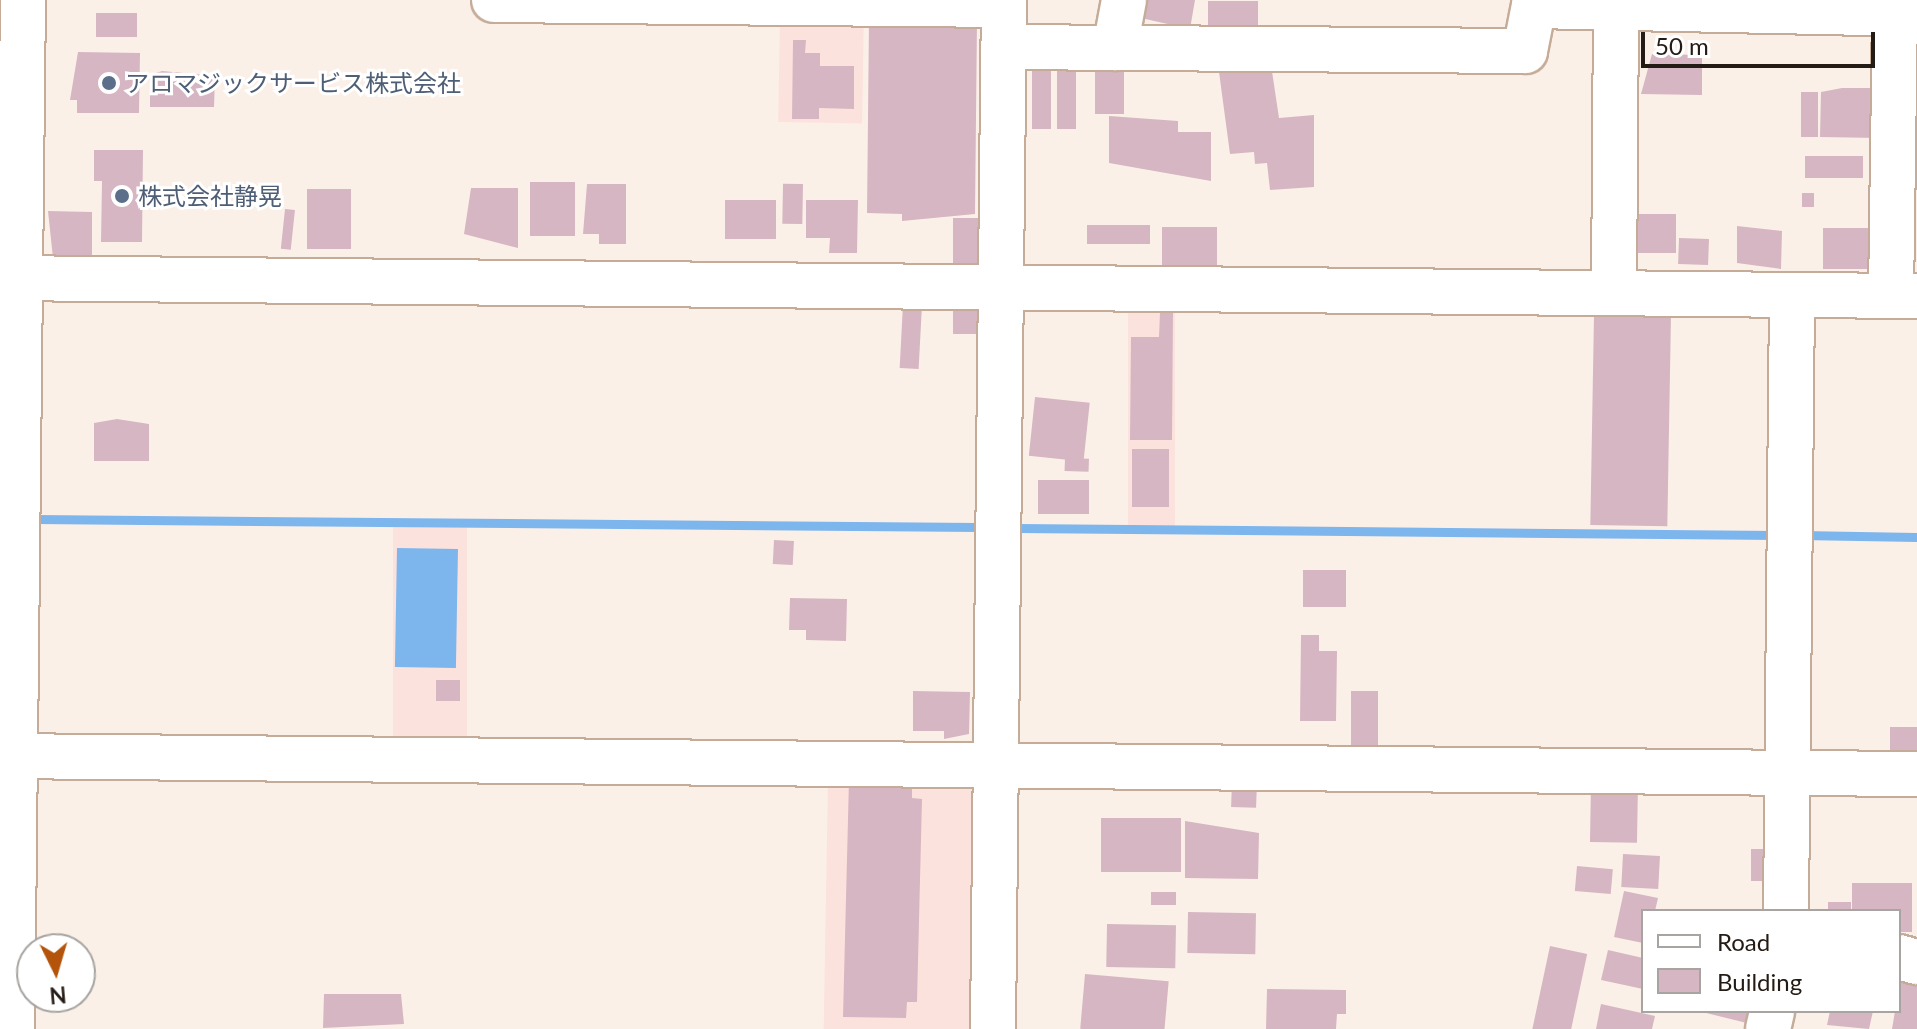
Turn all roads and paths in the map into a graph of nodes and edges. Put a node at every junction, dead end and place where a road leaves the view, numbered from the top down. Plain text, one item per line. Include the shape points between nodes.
1 (23, 0) edge
2 (494, 0) edge
3 (1124, 0) edge
4 (1534, 3) edge
5 (1902, 9) edge
6 (1616, 11) junction
7 (1004, 17) edge
8 (1115, 48) junction
9 (10, 278) edge
10 (1001, 288) junction
11 (1614, 293) junction
12 (1792, 295) junction
13 (1904, 296) edge
14 (8, 756) edge
15 (996, 765) junction
16 (1787, 773) junction
17 (1917, 774) edge
18 (1786, 909) edge
19 (12, 1029) edge
20 (993, 1029) edge

1 - 9 street
2 - 7 street
3 - 8 street
4 - 6 street
4 - 8 street via 1525,51
5 - 6 street
5 - 13 street
6 - 11 street
7 - 8 street
7 - 10 street
9 - 10 street
9 - 14 street
10 - 11 street
10 - 15 street
11 - 12 street
12 - 13 street
12 - 16 street
14 - 15 street
14 - 19 street
15 - 16 street
15 - 20 street
16 - 17 street
16 - 18 street

